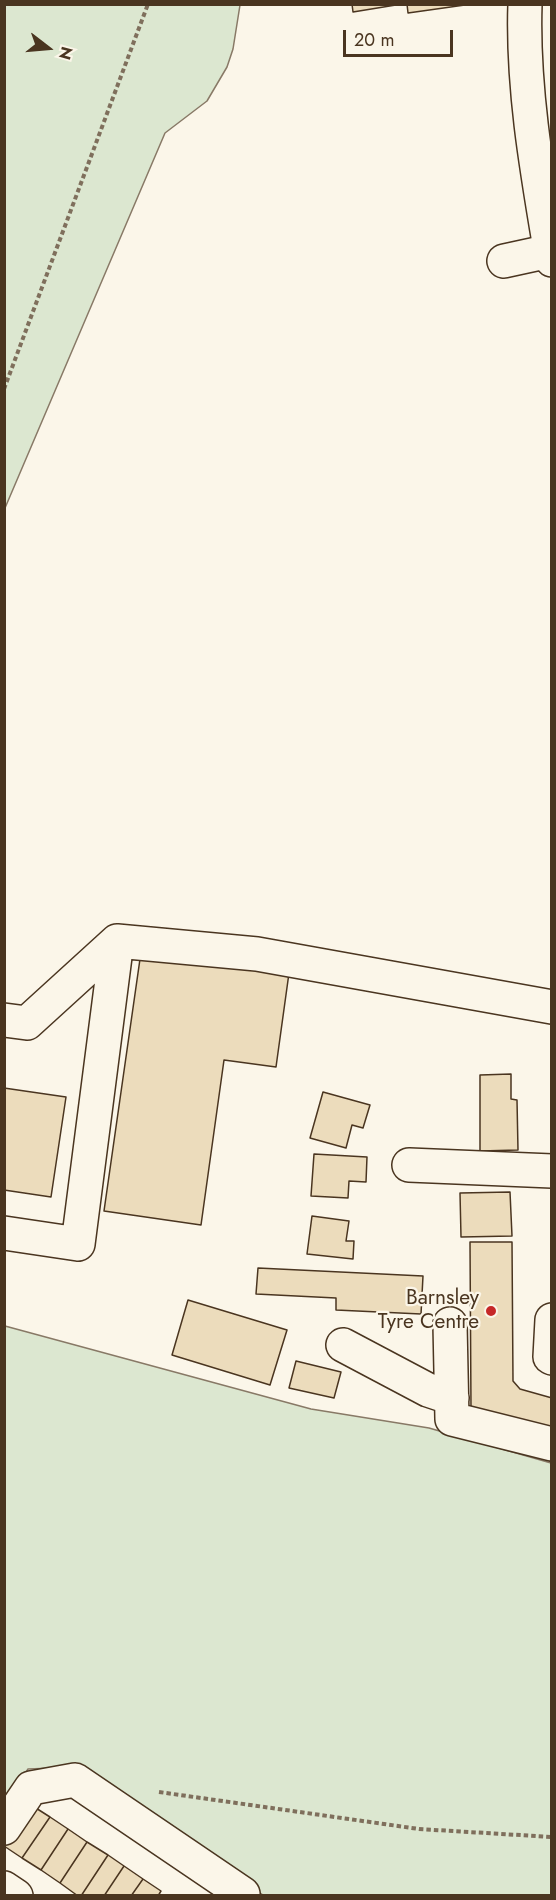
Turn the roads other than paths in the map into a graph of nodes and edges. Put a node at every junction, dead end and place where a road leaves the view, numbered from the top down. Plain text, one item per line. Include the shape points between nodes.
1 (525, 4) edge
2 (543, 149) edge
3 (551, 255) edge
4 (504, 261) dead end
5 (117, 941) junction
6 (552, 1007) edge
7 (4, 1020) edge
8 (409, 1165) dead end
9 (552, 1171) edge
10 (4, 1233) edge
11 (552, 1320) edge
12 (450, 1324) dead end
13 (343, 1345) dead end
14 (552, 1358) edge
15 (452, 1398) junction
16 (552, 1444) edge
17 (4, 1828) edge
18 (4, 1887) edge
19 (243, 1894) edge
20 (16, 1896) edge

1 - 2 main road via 528,83
2 - 3 main road
3 - 4 main road
5 - 6 main road via 257,954
5 - 7 main road via 27,1023
5 - 10 main road via 78,1244
8 - 9 main road
11 - 14 main road
12 - 15 main road
13 - 15 main road via 428,1390
15 - 16 main road via 452,1419
17 - 19 main road via 31,1788 75,1780
18 - 20 main road

